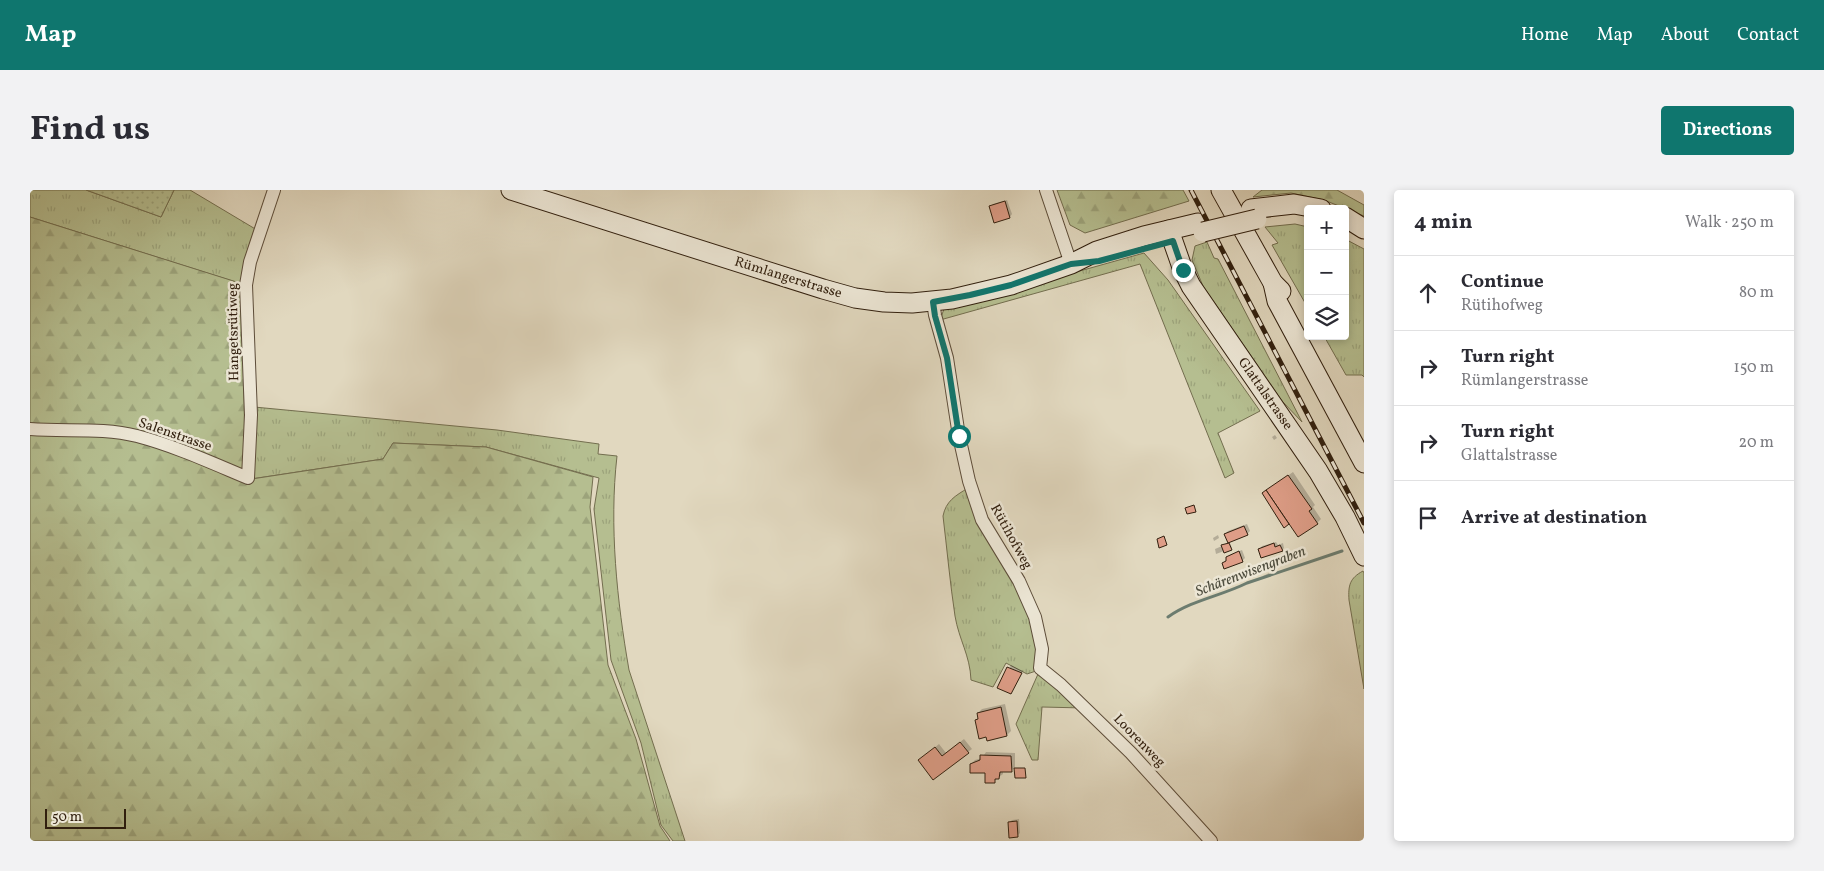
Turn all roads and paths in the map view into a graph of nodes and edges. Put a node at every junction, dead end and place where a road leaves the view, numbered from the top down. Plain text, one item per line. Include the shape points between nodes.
1 (274, 190) edge
2 (511, 190) edge
3 (1046, 190) edge
4 (1221, 190) edge
5 (1304, 206) edge
6 (1254, 214) junction
7 (1304, 218) edge
8 (1349, 220) edge
9 (1364, 229) edge
10 (1349, 232) edge
11 (1171, 235) junction
12 (1364, 238) edge
13 (1071, 264) junction
14 (1273, 283) junction
15 (933, 302) junction
16 (1304, 328) edge
17 (1311, 340) edge
18 (30, 429) edge
19 (1364, 439) edge
20 (1364, 463) edge
21 (248, 478) joint
22 (1364, 556) edge
23 (1040, 668) joint
24 (1211, 841) edge

1 - 21 street, Hangetsrütiweg via 250,262 246,285 251,415
2 - 15 street, Rümlangerstrasse via 847,296 884,302
3 - 13 street
4 - 14 street
5 - 6 street, Rümlangerstrasse via 1294,204
6 - 7 street, Rümlangerstrasse
6 - 11 street, Rümlangerstrasse
8 - 9 street
10 - 12 street
11 - 13 street, Rümlangerstrasse via 1097,251
11 - 22 street, Glattalstrasse via 1191,286 1318,471
13 - 15 street, Rümlangerstrasse via 1011,285
14 - 16 street via 1287,296
14 - 20 street via 1276,301
15 - 23 street, Rütihofweg via 947,358 968,481 982,520 1035,617 1042,649
17 - 19 street
18 - 21 street, Salenstrasse via 101,431 136,436
23 - 24 street, Loorenweg via 1062,684 1131,753

